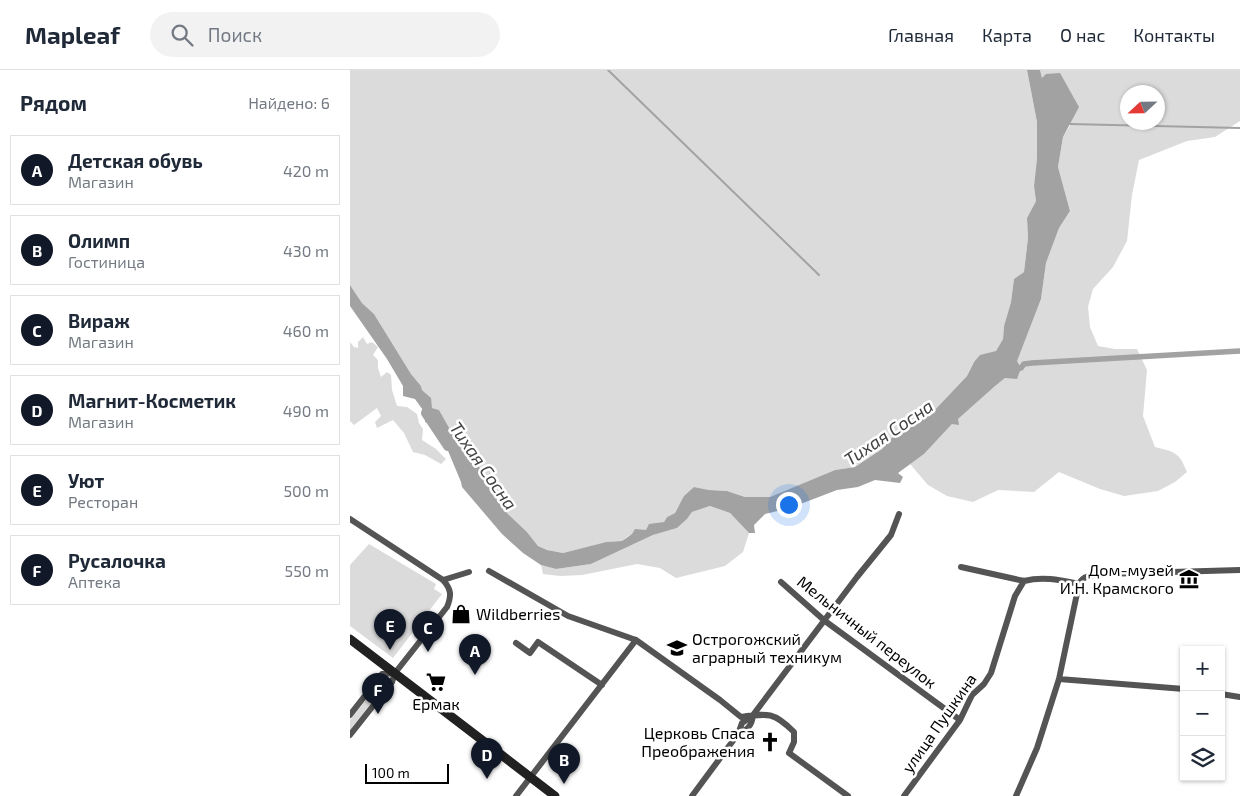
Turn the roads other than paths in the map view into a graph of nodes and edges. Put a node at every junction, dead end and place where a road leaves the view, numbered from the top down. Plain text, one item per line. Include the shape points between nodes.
1 (900, 514) dead end
2 (350, 519) edge
3 (961, 567) dead end
4 (1240, 570) edge
5 (489, 571) dead end
6 (469, 572) dead end
7 (443, 580) junction
8 (1024, 581) junction
9 (781, 582) dead end
10 (1078, 584) junction
11 (825, 621) junction
12 (350, 639) edge
13 (636, 640) junction
14 (516, 644) dead end
15 (394, 673) junction
16 (1059, 679) junction
17 (602, 685) junction
18 (1180, 689) edge
19 (1225, 695) edge
20 (1240, 697) edge
21 (350, 715) edge
22 (753, 715) junction
23 (960, 720) junction
24 (350, 735) edge
25 (530, 778) junction
26 (516, 796) edge
27 (555, 796) edge
28 (692, 796) edge
29 (848, 796) edge
30 (904, 796) edge
31 (1016, 796) edge

1 - 11 street via 891,535
2 - 7 street
3 - 8 street
4 - 10 street via 1103,574 1089,576
5 - 13 street via 568,616
6 - 7 street
7 - 15 street via 451,593 447,606
8 - 10 street via 1052,579
8 - 23 street, улица Пушкина via 1015,596 991,673 972,696
9 - 11 street, Мельничный переулок
10 - 16 street
11 - 22 street
11 - 23 street, Мельничный переулок
12 - 15 main road
13 - 17 street
13 - 22 street via 741,717
14 - 17 street via 530,653 538,642
15 - 21 street via 382,674
15 - 24 street via 392,682
15 - 25 main road
16 - 18 street
16 - 31 street via 1037,748
17 - 25 street
19 - 20 street
22 - 28 street via 742,723 738,734
22 - 29 street via 768,714 782,721 795,736 789,752
23 - 30 street, улица Пушкина
25 - 26 street
25 - 27 main road

